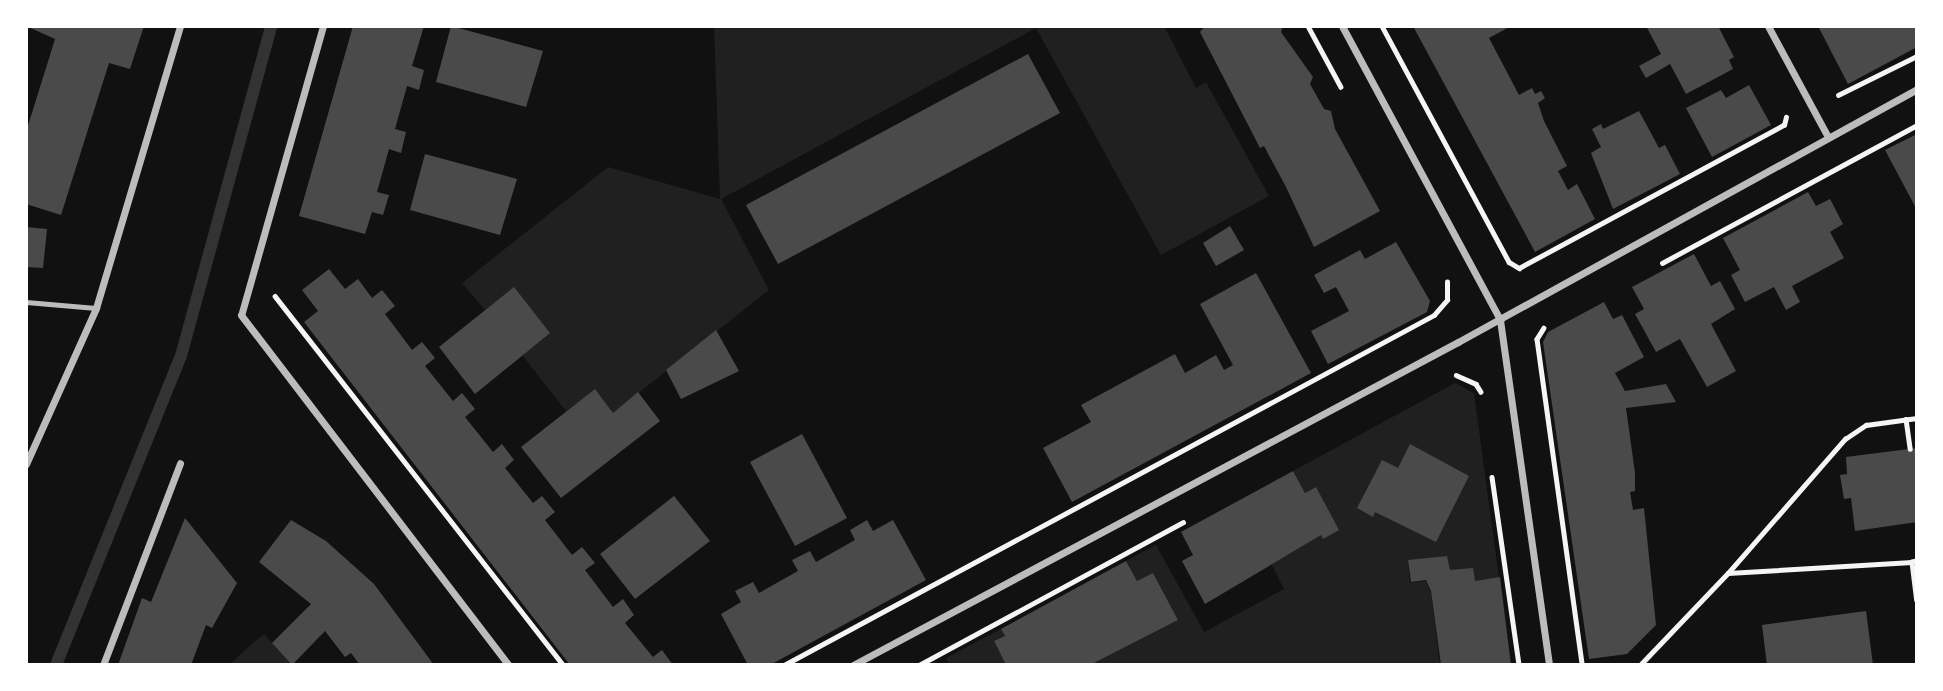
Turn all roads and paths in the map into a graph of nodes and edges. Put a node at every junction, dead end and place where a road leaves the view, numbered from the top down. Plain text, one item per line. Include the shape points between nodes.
1 (180, 26) edge
2 (323, 26) edge
3 (1342, 26) edge
4 (1382, 26) edge
5 (1768, 26) edge
6 (1917, 56) edge
7 (1917, 89) edge
8 (1838, 95) dead end
9 (1785, 113) dead end
10 (1917, 125) edge
11 (1828, 137) junction
12 (1654, 268) dead end
13 (272, 292) dead end
14 (1447, 300) dead end
15 (26, 302) edge
16 (96, 308) junction
17 (1500, 320) junction
18 (1546, 326) dead end
19 (1446, 380) dead end
20 (1482, 403) dead end
21 (1917, 418) edge
22 (1906, 419) junction
23 (1910, 449) dead end
24 (180, 463) dead end
25 (26, 464) edge
26 (1492, 472) dead end
27 (1189, 519) dead end
28 (1914, 561) edge
29 (1728, 573) junction
30 (1917, 600) edge
31 (103, 665) edge
32 (509, 665) edge
33 (563, 665) edge
34 (784, 665) edge
35 (853, 665) edge
36 (919, 665) edge
37 (1519, 665) edge
38 (1549, 665) edge
39 (1582, 665) edge
40 (1640, 665) edge

1 - 16 street
2 - 32 street via 241,315
3 - 17 street
4 - 9 path via 1509,262 1519,268 1784,125
5 - 11 street
6 - 8 path
7 - 11 street
10 - 12 path
11 - 17 street
13 - 33 path
14 - 34 path via 1434,315
15 - 16 lane
16 - 25 street
17 - 35 street
17 - 38 street
18 - 39 path via 1537,339
19 - 20 path via 1458,373 1476,384
21 - 22 path
22 - 23 path
22 - 29 path via 1866,425 1845,439
24 - 31 street
26 - 37 path
27 - 36 path
28 - 29 path
28 - 30 path
29 - 40 path

